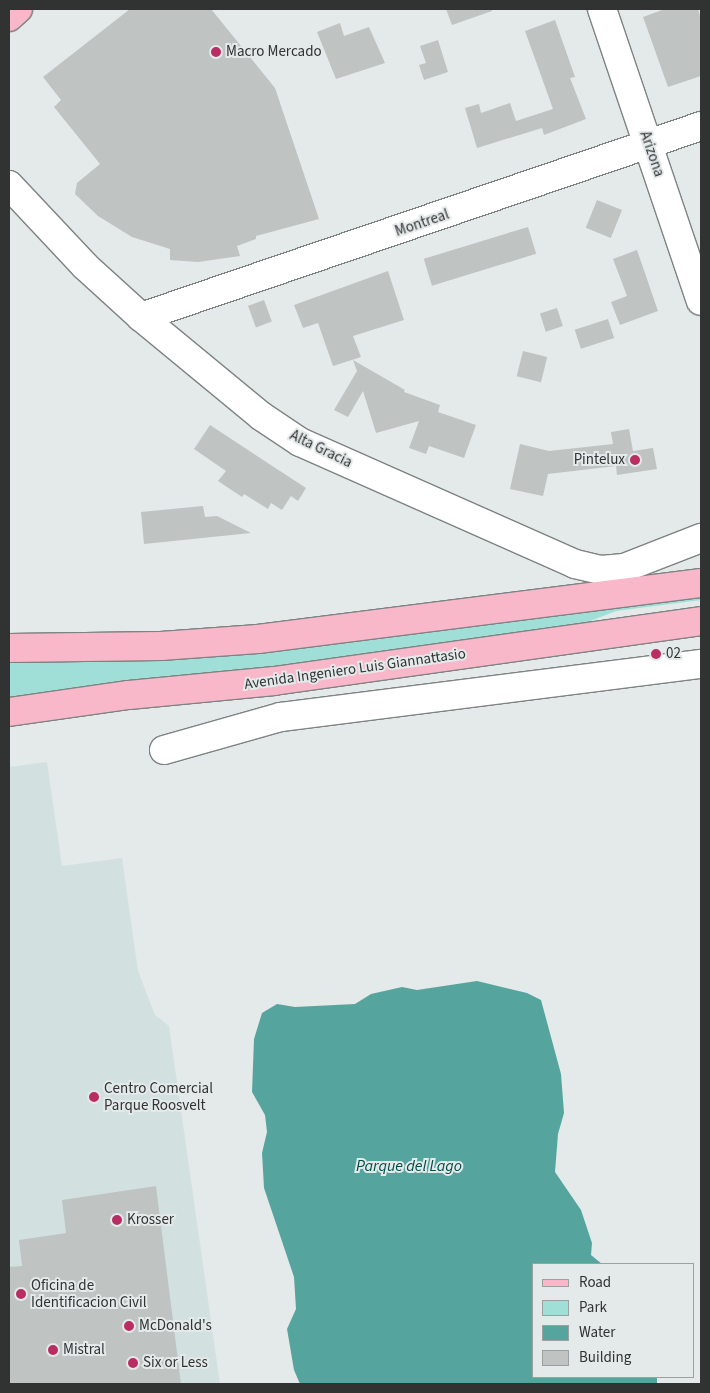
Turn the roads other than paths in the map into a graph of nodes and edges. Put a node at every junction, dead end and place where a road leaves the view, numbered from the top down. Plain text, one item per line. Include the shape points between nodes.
1 (18, 9) edge
2 (602, 9) edge
3 (9, 17) edge
4 (701, 126) edge
5 (649, 144) junction
6 (9, 185) edge
7 (701, 301) edge
8 (141, 317) junction
9 (701, 538) edge
10 (701, 583) edge
11 (701, 621) edge
12 (9, 648) edge
13 (701, 664) edge
14 (9, 712) edge
15 (164, 750) dead end

1 - 3 main road
2 - 5 street, Arizona
4 - 5 street, Montreal
5 - 7 street, Arizona
5 - 8 street, Montreal via 376,240
6 - 8 street, Alta Gracia via 85,266
8 - 9 street, Alta Gracia via 261,416 300,442 575,564 601,570 624,568
10 - 12 main road via 258,639 161,646
11 - 14 main road, Avenida Ingeniero Luis Giannattasio via 274,681 129,695
13 - 15 street via 281,717

